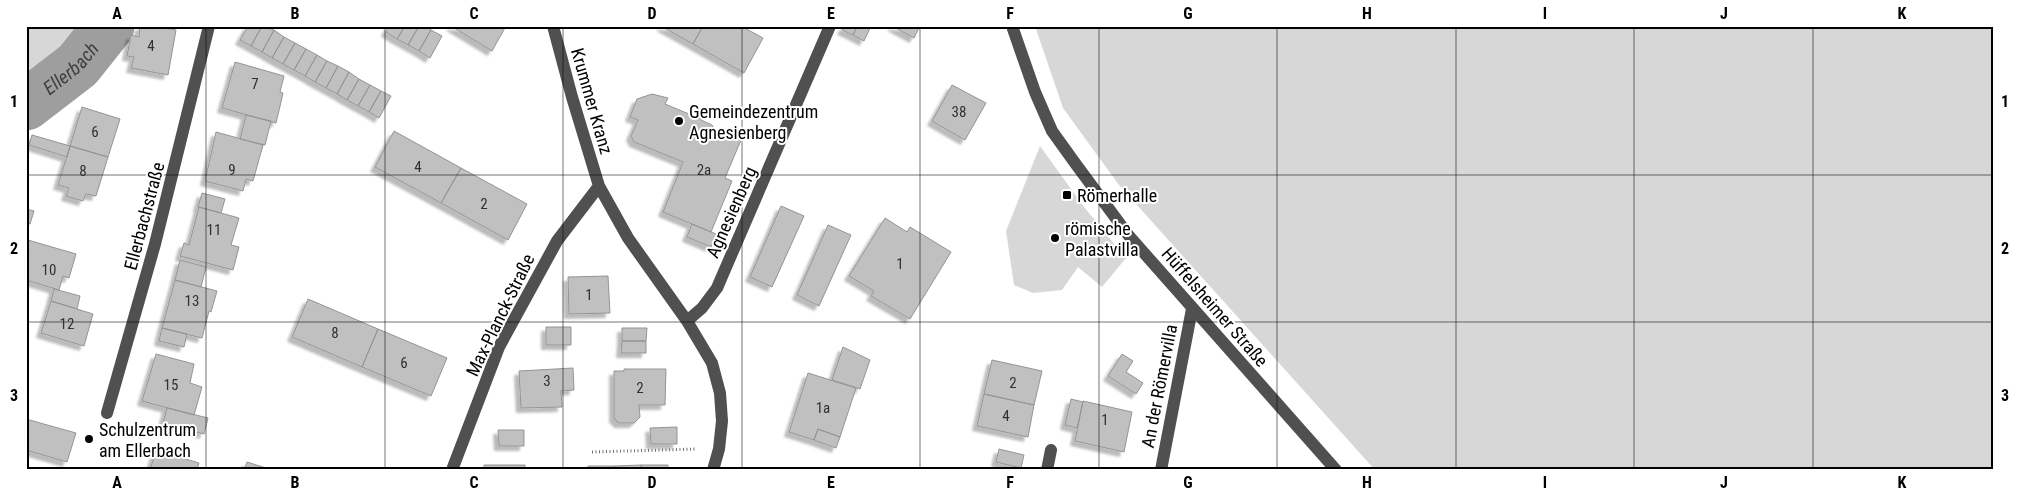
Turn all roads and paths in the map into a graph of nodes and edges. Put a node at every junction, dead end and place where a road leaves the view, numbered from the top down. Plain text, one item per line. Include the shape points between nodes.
1 (209, 26) edge
2 (553, 26) edge
3 (830, 26) edge
4 (1012, 26) edge
5 (599, 186) junction
6 (1192, 309) junction
7 (687, 321) junction
8 (107, 413) dead end
9 (719, 449) junction
10 (1051, 450) dead end
11 (592, 452) dead end
12 (452, 470) edge
13 (713, 470) edge
14 (1047, 470) edge
15 (1161, 470) edge
16 (1336, 470) edge

1 - 8 street, Ellerbachstraße via 155,244
2 - 5 street, Krummer Kranz
3 - 7 street, Agnesienberg via 717,288
4 - 6 street, Hüffelsheimer Straße via 1034,92 1052,131 1129,236
5 - 7 street via 628,238
5 - 12 street, Max-Planck-Straße via 557,241 500,347
6 - 15 street, An der Römervilla
6 - 16 street, Hüffelsheimer Straße
7 - 9 street via 712,362 720,393
9 - 11 path
9 - 13 street
10 - 14 street

